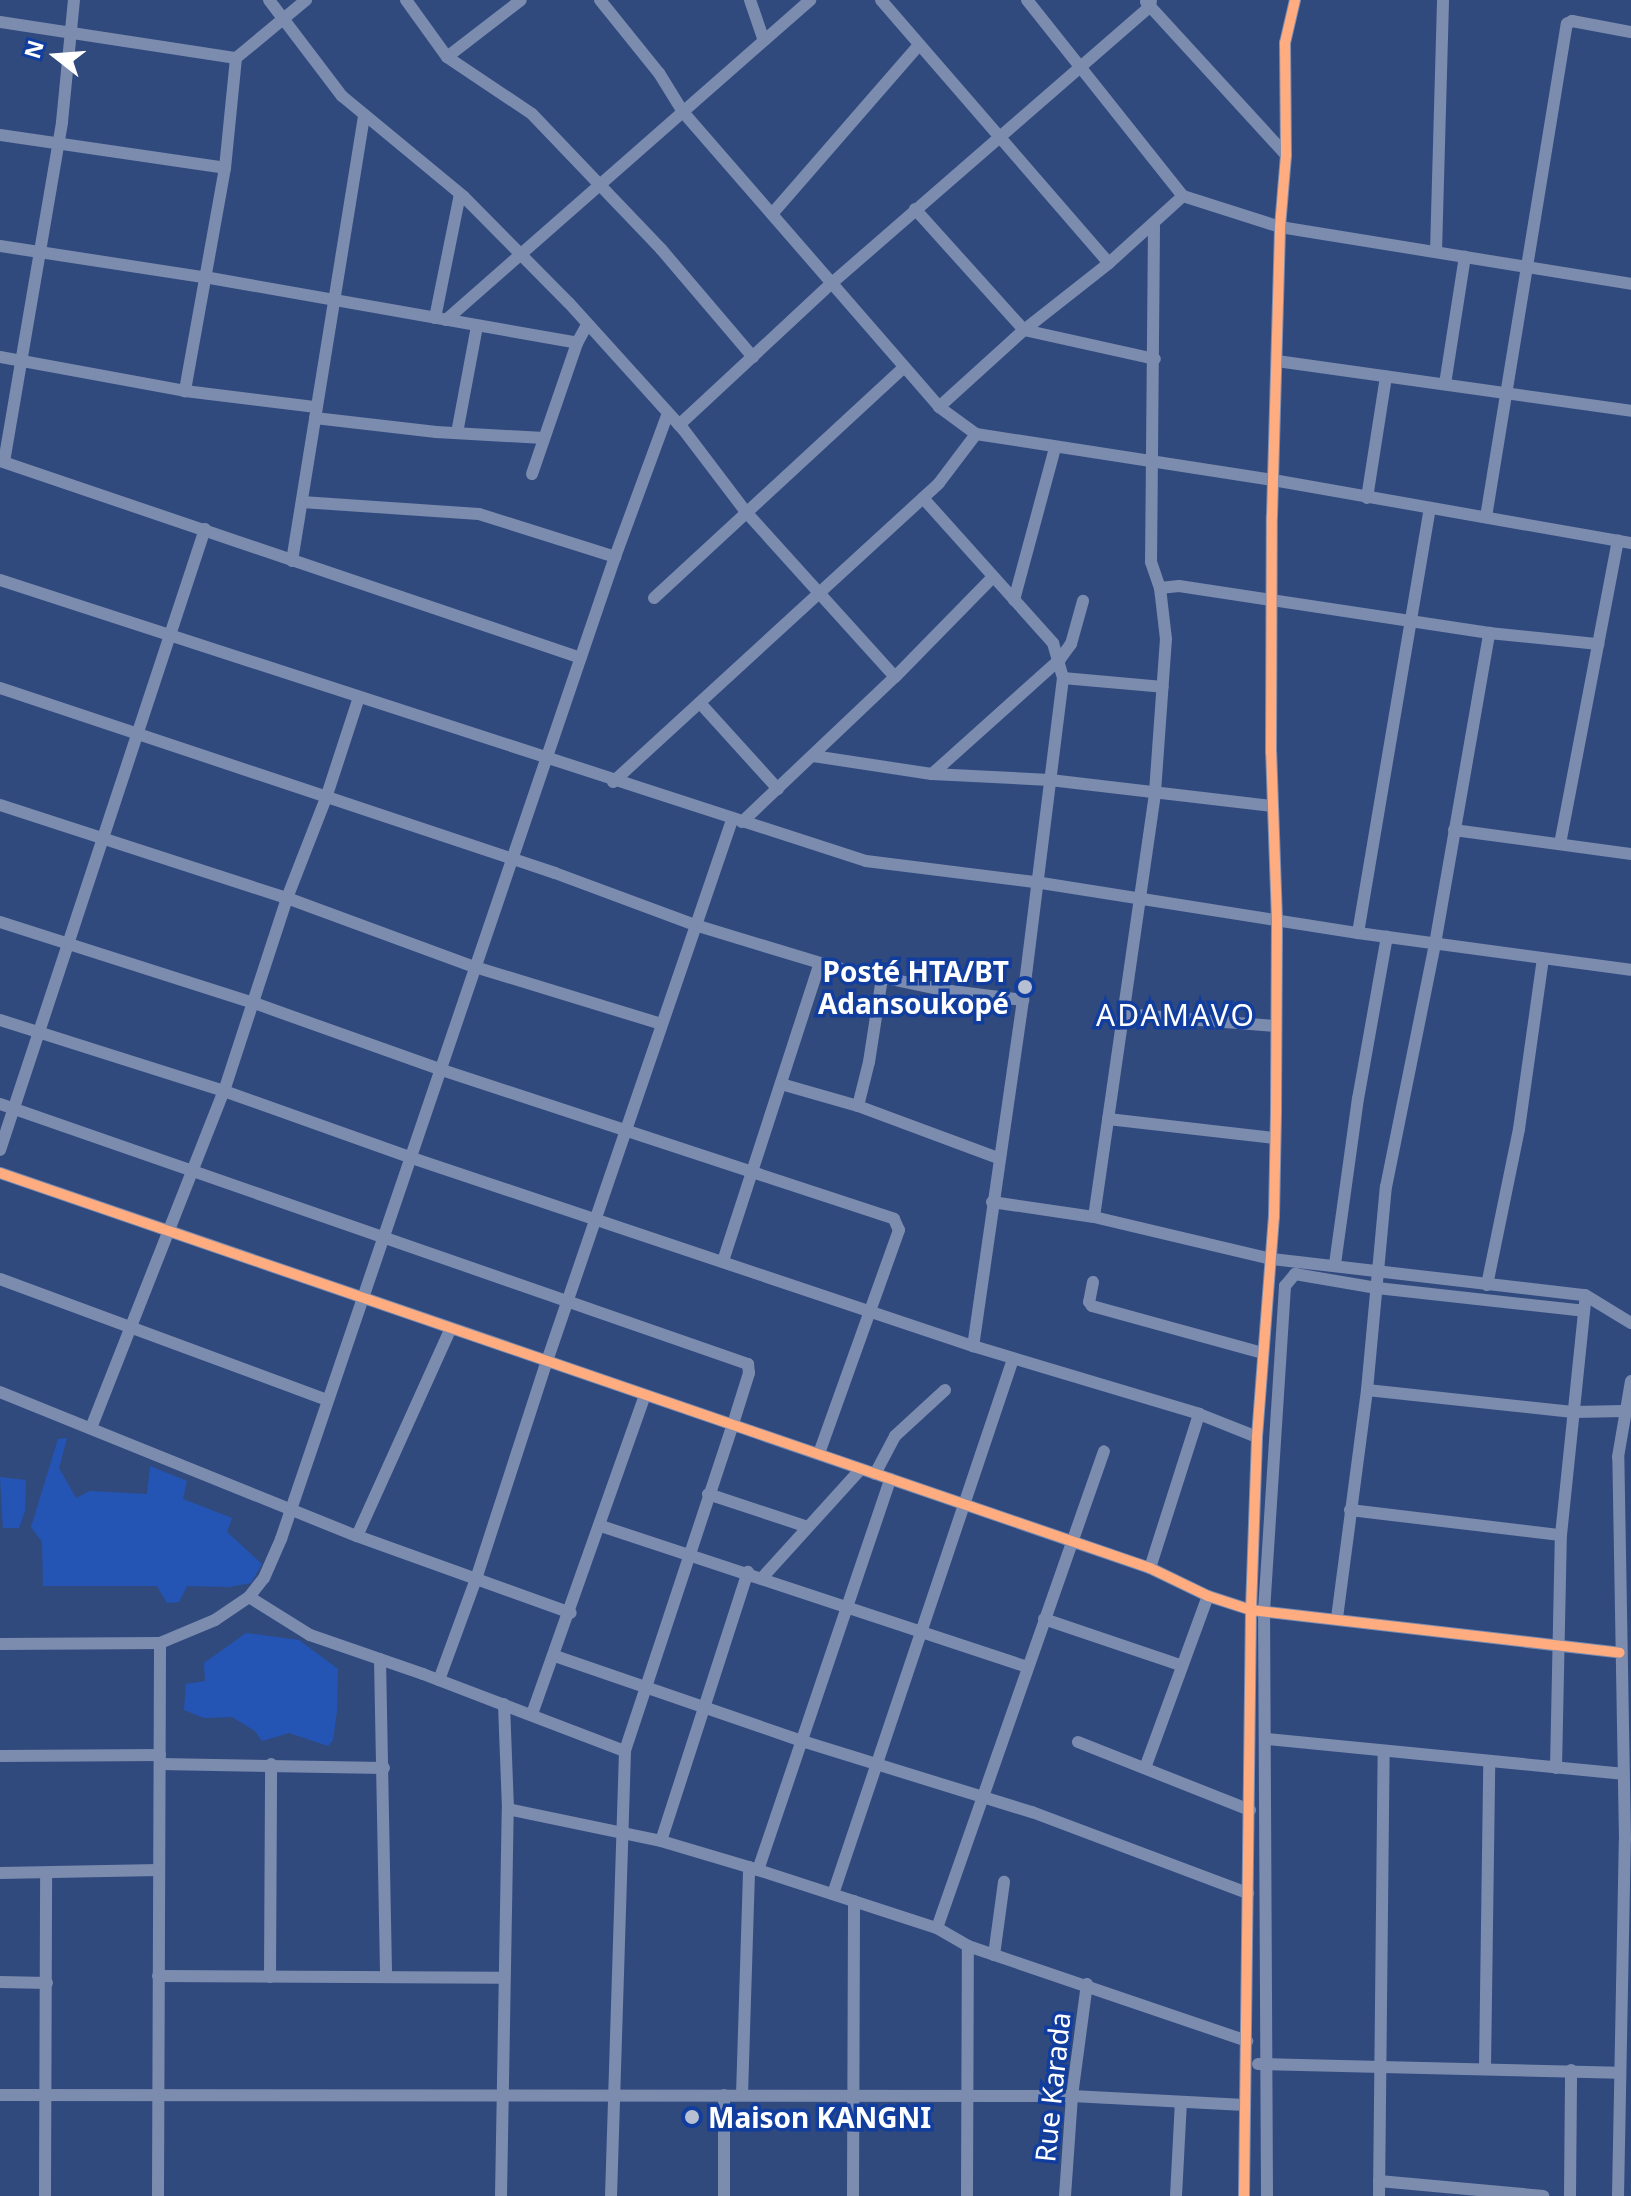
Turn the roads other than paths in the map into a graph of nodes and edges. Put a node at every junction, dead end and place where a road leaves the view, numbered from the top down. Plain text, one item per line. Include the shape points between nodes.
1 (74, 0) edge
2 (269, 0) edge
3 (306, 0) edge
4 (406, 0) edge
5 (521, 0) edge
6 (750, 0) edge
7 (810, 0) edge
8 (881, 0) edge
9 (1027, 0) edge
10 (1295, 0) edge
11 (1443, 0) edge
12 (606, 2) edge
13 (1148, 2) edge
14 (283, 18) junction
15 (0, 22) edge
16 (70, 32) junction
17 (1631, 32) edge
18 (764, 41) junction
19 (918, 46) junction
20 (447, 57) junction
21 (236, 58) junction
22 (1082, 64) junction
23 (683, 112) junction
24 (364, 115) junction
25 (0, 135) edge
26 (999, 136) junction
27 (59, 144) junction
28 (1286, 155) junction
29 (225, 168) junction
30 (599, 186) junction
31 (460, 194) junction
32 (1183, 196) junction
33 (915, 209) junction
34 (772, 214) junction
35 (1154, 224) junction
36 (1280, 227) junction
37 (0, 246) edge
38 (40, 252) junction
39 (1436, 252) junction
40 (520, 255) junction
41 (1465, 257) junction
42 (1109, 263) junction
43 (1526, 266) junction
44 (205, 278) junction
45 (832, 283) junction
46 (1631, 284) edge
47 (333, 300) junction
48 (441, 319) junction
49 (587, 325) junction
50 (477, 326) junction
51 (1024, 330) junction
52 (577, 343) junction
53 (0, 357) edge
54 (753, 357) junction
55 (1155, 359) junction
56 (21, 361) junction
57 (1277, 361) junction
58 (904, 367) junction
59 (1386, 376) junction
60 (1445, 384) junction
61 (185, 391) junction
62 (1507, 393) junction
63 (939, 407) junction
64 (1631, 411) edge
65 (315, 413) junction
66 (668, 413) junction
67 (679, 425) junction
68 (457, 433) junction
69 (976, 434) junction
70 (544, 438) junction
71 (1055, 448) junction
72 (2, 461) edge
73 (1150, 463) junction
74 (532, 474) dead end
75 (1273, 480) junction
76 (923, 498) junction
77 (1367, 498) junction
78 (302, 502) junction
79 (1430, 509) junction
80 (746, 512) junction
81 (1486, 517) junction
82 (205, 529) junction
83 (1624, 542) edge
84 (615, 557) junction
85 (292, 561) junction
86 (993, 577) junction
87 (0, 580) edge
88 (1160, 588) junction
89 (821, 595) junction
90 (654, 598) dead end
91 (1014, 600) junction
92 (1083, 601) dead end
93 (1271, 602) junction
94 (1412, 621) junction
95 (1489, 633) junction
96 (170, 636) junction
97 (1598, 644) junction
98 (581, 658) junction
99 (1060, 659) junction
100 (895, 677) junction
101 (1063, 678) junction
102 (1163, 687) junction
103 (0, 688) edge
104 (359, 697) junction
105 (700, 703) junction
106 (139, 735) junction
107 (813, 756) junction
108 (546, 758) junction
109 (932, 774) junction
110 (1050, 780) junction
111 (613, 782) junction
112 (778, 789) junction
113 (1155, 792) junction
114 (326, 798) junction
115 (0, 805) edge
116 (1272, 806) junction
117 (737, 821) junction
118 (1454, 830) junction
119 (103, 839) junction
120 (1560, 844) junction
121 (1631, 854) edge
122 (512, 860) junction
123 (1035, 882) junction
124 (1141, 897) junction
125 (287, 898) junction
126 (1277, 920) junction
127 (0, 922) edge
128 (695, 925) junction
129 (1358, 933) junction
130 (1387, 937) junction
131 (1435, 944) junction
132 (67, 945) junction
133 (1543, 959) junction
134 (820, 963) junction
135 (475, 967) junction
136 (1631, 970) edge
137 (882, 978) junction
138 (1023, 1000) junction
139 (254, 1003) junction
140 (1123, 1014) junction
141 (0, 1020) edge
142 (662, 1024) junction
143 (1276, 1026) junction
144 (39, 1033) junction
145 (439, 1069) junction
146 (781, 1084) junction
147 (224, 1091) junction
148 (0, 1104) edge
149 (858, 1106) junction
150 (14, 1109) junction
151 (1108, 1119) junction
152 (626, 1132) junction
153 (1275, 1138) junction
154 (0, 1150) edge
155 (409, 1157) junction
156 (998, 1158) junction
157 (194, 1170) junction
158 (0, 1173) edge
159 (753, 1174) junction
160 (992, 1202) junction
161 (1094, 1217) junction
162 (595, 1218) junction
163 (170, 1229) junction
164 (383, 1235) junction
165 (1272, 1259) junction
166 (723, 1261) junction
167 (1335, 1264) junction
168 (1379, 1271) junction
169 (0, 1279) edge
170 (1093, 1282) dead end
171 (1487, 1285) junction
172 (1377, 1288) junction
173 (1585, 1295) junction
174 (360, 1298) junction
175 (568, 1301) junction
176 (1584, 1311) junction
177 (871, 1312) junction
178 (1631, 1323) edge
179 (451, 1328) junction
180 (131, 1330) junction
181 (973, 1346) junction
182 (1263, 1353) junction
183 (1013, 1359) junction
184 (547, 1361) junction
185 (1631, 1381) edge
186 (945, 1390) dead end
187 (1367, 1390) junction
188 (0, 1392) edge
189 (645, 1395) junction
190 (327, 1400) junction
191 (1624, 1411) junction
192 (1573, 1412) junction
193 (1199, 1414) junction
194 (733, 1424) junction
195 (91, 1428) junction
196 (1257, 1437) junction
197 (1104, 1451) dead end
198 (819, 1454) junction
199 (861, 1469) junction
200 (875, 1474) junction
201 (890, 1479) junction
202 (708, 1494) junction
203 (964, 1504) junction
204 (289, 1508) junction
205 (1350, 1510) junction
206 (601, 1526) junction
207 (808, 1527) junction
208 (1561, 1535) junction
209 (357, 1536) junction
210 (1072, 1542) junction
211 (688, 1554) junction
212 (1150, 1568) junction
213 (748, 1572) junction
214 (762, 1578) junction
215 (476, 1579) junction
216 (1208, 1596) junction
217 (249, 1597) junction
218 (845, 1605) junction
219 (1258, 1611) junction
220 (571, 1613) junction
221 (1337, 1618) junction
222 (1044, 1619) junction
223 (920, 1630) junction
224 (160, 1643) junction
225 (0, 1644) edge
226 (1557, 1645) junction
227 (1620, 1653) junction
228 (555, 1656) junction
229 (380, 1659) junction
230 (1180, 1665) junction
231 (1027, 1667) junction
232 (439, 1680) junction
233 (643, 1687) junction
234 (504, 1704) junction
235 (706, 1709) junction
236 (532, 1714) junction
237 (1267, 1739) junction
238 (802, 1741) junction
239 (1078, 1742) dead end
240 (625, 1751) junction
241 (1384, 1753) junction
242 (0, 1756) edge
243 (160, 1760) junction
244 (1489, 1763) junction
245 (271, 1764) junction
246 (875, 1765) junction
247 (384, 1768) junction
248 (1145, 1768) junction
249 (1556, 1768) junction
250 (1622, 1774) junction
251 (980, 1797) junction
252 (508, 1809) junction
253 (1250, 1810) junction
254 (620, 1833) junction
255 (661, 1841) junction
256 (753, 1868) junction
257 (159, 1870) junction
258 (0, 1873) edge
259 (46, 1874) junction
260 (1004, 1882) dead end
261 (1248, 1893) junction
262 (833, 1894) junction
263 (854, 1901) junction
264 (937, 1928) junction
265 (968, 1946) junction
266 (994, 1955) junction
267 (158, 1976) junction
268 (386, 1976) junction
269 (270, 1977) junction
270 (502, 1978) junction
271 (0, 1982) edge
272 (47, 1983) junction
273 (1087, 1984) junction
274 (1247, 2041) junction
275 (1246, 2063) junction
276 (1266, 2065) junction
277 (1381, 2066) junction
278 (1485, 2068) junction
279 (1571, 2070) junction
280 (1618, 2073) junction
281 (158, 2094) junction
282 (502, 2094) junction
283 (0, 2095) edge
284 (45, 2095) junction
285 (613, 2095) junction
286 (724, 2095) junction
287 (742, 2095) junction
288 (853, 2095) junction
289 (969, 2096) junction
290 (1072, 2096) junction
291 (1181, 2102) junction
292 (1245, 2105) junction
293 (1379, 2181) junction
294 (45, 2196) edge
295 (158, 2196) edge
296 (501, 2196) edge
297 (611, 2196) edge
298 (724, 2196) edge
299 (853, 2196) edge
300 (967, 2196) edge
301 (1065, 2196) edge
302 (1176, 2196) edge
303 (1244, 2196) edge
304 (1267, 2196) edge
305 (1379, 2196) edge
306 (1543, 2196) edge
307 (1570, 2196) edge
308 (1618, 2196) edge

1 - 16 street
2 - 14 street
3 - 14 street
4 - 20 street
5 - 20 street
6 - 18 street
7 - 18 street
8 - 19 street
9 - 22 street
10 - 28 street via 1285,43
11 - 39 street
12 - 23 street
13 - 22 street
13 - 28 street
14 - 21 street
14 - 24 street via 342,96
15 - 16 street
16 - 21 street
16 - 27 street
17 - 43 street via 1567,24
18 - 23 street
19 - 26 street
19 - 34 street
20 - 30 street via 532,114
21 - 29 street
22 - 26 street
22 - 32 street
23 - 30 street
23 - 34 street
24 - 31 street
24 - 47 street
25 - 27 street
26 - 33 street
26 - 42 street
27 - 29 street
27 - 38 street
28 - 36 street
29 - 44 street
30 - 40 street
30 - 54 street
31 - 40 street
31 - 48 street
32 - 35 street
32 - 36 street
33 - 45 street
33 - 51 street
34 - 45 street
35 - 42 street
35 - 55 street
36 - 39 street
36 - 57 street
37 - 38 street
38 - 44 street
38 - 56 street
39 - 41 street
40 - 48 street
40 - 49 street
41 - 43 street
41 - 60 street
42 - 51 street
43 - 46 street
43 - 62 street
44 - 47 street
44 - 61 street
45 - 54 street
45 - 58 street
47 - 48 street
47 - 65 street
48 - 50 street
49 - 52 street
49 - 66 street
50 - 52 street
50 - 68 street
51 - 55 street
51 - 63 street
52 - 70 street
53 - 56 street
54 - 67 street
55 - 73 street
56 - 61 street
56 - 72 street
57 - 59 street
57 - 75 street
58 - 63 street
58 - 80 street
59 - 60 street
59 - 77 street
60 - 62 street
61 - 65 street
62 - 64 street
62 - 81 street
63 - 69 street
65 - 68 street
65 - 78 street
66 - 67 street
66 - 84 street
67 - 80 street
68 - 70 street
69 - 71 street
69 - 76 street
70 - 74 street
71 - 73 street
71 - 91 street
72 - 82 street
73 - 75 street
73 - 88 street via 1151,562
75 - 77 street
75 - 93 street
76 - 86 street
76 - 89 street
77 - 79 street
78 - 84 street via 479,514
78 - 85 street
79 - 81 street
79 - 94 street
80 - 89 street
80 - 90 street
81 - 83 street
82 - 85 street
82 - 96 street
83 - 97 street
84 - 98 street
85 - 98 street
86 - 91 street
86 - 100 street
87 - 96 street
88 - 93 street via 1179,586
88 - 102 street via 1166,614
89 - 100 street
89 - 105 street
91 - 99 street via 1053,643
92 - 99 street via 1071,644
93 - 94 street
93 - 116 street
94 - 95 street
94 - 129 street
95 - 97 street
95 - 118 street
96 - 104 street
96 - 106 street
97 - 120 street
98 - 108 street
99 - 101 street
99 - 109 street
100 - 107 street
101 - 102 street
101 - 110 street
102 - 113 street
103 - 106 street
104 - 108 street
104 - 114 street
105 - 111 street
105 - 112 street
106 - 114 street
106 - 119 street
107 - 109 street
107 - 112 street
108 - 111 street
108 - 122 street
109 - 110 street
110 - 113 street
110 - 123 street
111 - 117 street
112 - 117 street
113 - 116 street
113 - 124 street
114 - 122 street
114 - 125 street
115 - 119 street
116 - 126 street
117 - 123 street via 866,861
117 - 128 street
118 - 120 street
118 - 131 street
119 - 125 street
119 - 132 street
120 - 121 street
122 - 128 street
122 - 135 street
123 - 124 street
123 - 138 street
124 - 126 street
124 - 140 street
125 - 135 street
125 - 139 street
126 - 129 street
126 - 143 street
127 - 132 street
128 - 134 street
128 - 142 street
129 - 130 street
130 - 131 street
130 - 167 street
131 - 133 street
131 - 168 street via 1386,1187
132 - 139 street
132 - 144 street
133 - 136 street
133 - 171 street via 1525,1098
134 - 137 street
134 - 146 street
135 - 142 street
135 - 145 street
137 - 138 street
137 - 149 street
138 - 156 street
139 - 145 street
139 - 147 street
140 - 143 street
140 - 151 street
141 - 144 street
142 - 152 street
143 - 153 street
144 - 147 street
144 - 150 street
145 - 152 street
145 - 155 street
146 - 149 street
146 - 159 street
147 - 155 street
147 - 157 street
148 - 150 street
149 - 156 street
150 - 154 street
150 - 157 street
151 - 153 street
151 - 161 street
152 - 159 street
152 - 162 street
153 - 165 street
155 - 162 street
155 - 164 street
156 - 160 street
157 - 163 street
157 - 164 street
158 - 163 street
159 - 166 street
159 - 177 street via 897,1222 899,1230
160 - 161 street
160 - 181 street
161 - 165 street
162 - 166 street
162 - 175 street
163 - 174 street
163 - 180 street
164 - 174 street
164 - 175 street
165 - 167 street
165 - 182 street
166 - 177 street
167 - 168 street
168 - 171 street
168 - 172 street
169 - 180 street
170 - 182 street via 1092,1306
171 - 173 street
172 - 176 street
172 - 187 street
172 - 219 street via 1295,1274 1285,1286
173 - 176 street
173 - 178 street
174 - 179 street
174 - 190 street
175 - 184 street
175 - 194 street via 744,1361 749,1373
176 - 192 street
177 - 181 street
177 - 198 street
179 - 184 street
179 - 209 street
180 - 190 street
180 - 195 street
181 - 183 street
182 - 196 street
183 - 193 street
183 - 203 street
184 - 189 street
184 - 215 street
185 - 191 street
186 - 200 street via 900,1430
187 - 192 street
187 - 205 street
188 - 195 street
189 - 194 street
189 - 206 street
190 - 204 street
191 - 192 street
191 - 227 street via 1618,1457
192 - 208 street
193 - 196 street
193 - 212 street
194 - 198 street
194 - 202 street
195 - 204 street
196 - 219 street
197 - 210 street
198 - 199 street
199 - 200 street
199 - 207 street
200 - 201 street
201 - 203 street
201 - 218 street
202 - 207 street
202 - 211 street
203 - 210 street
203 - 223 street
204 - 209 street
204 - 217 street via 270,1566
205 - 208 street
205 - 221 street
206 - 211 street
206 - 220 street
207 - 214 street
208 - 226 street
209 - 215 street
210 - 212 street
210 - 222 street
211 - 213 street
211 - 233 street
212 - 216 street
213 - 214 street
213 - 235 street
214 - 218 street
215 - 220 street
215 - 232 street
216 - 219 street
216 - 230 street
217 - 224 street via 197,1630
217 - 229 street via 310,1635
218 - 223 street
218 - 238 street
219 - 221 street
219 - 237 street
219 - 253 street
220 - 228 street
221 - 226 street
222 - 230 street
222 - 231 street
223 - 231 street
223 - 246 street
224 - 225 street
224 - 243 street
226 - 227 street
226 - 249 street
227 - 250 street
228 - 233 street
228 - 236 street
229 - 232 street
229 - 247 street
230 - 248 street
231 - 251 street
232 - 234 street
233 - 235 street
233 - 240 street
234 - 236 street
234 - 252 street
235 - 238 street
235 - 255 street
236 - 240 street
237 - 241 street
237 - 276 street
238 - 246 street
238 - 256 street
239 - 248 street
240 - 254 street
241 - 244 street
241 - 277 street
242 - 243 street
243 - 245 street
243 - 257 street
244 - 249 street
244 - 278 street
245 - 247 street
245 - 269 street
246 - 251 street
246 - 262 street
247 - 268 street
248 - 253 street
249 - 250 street
250 - 280 street
251 - 261 street
251 - 264 street
252 - 254 street
252 - 270 street
253 - 261 street
254 - 255 street
254 - 285 street
255 - 256 street
256 - 262 street
256 - 287 street
257 - 259 street
257 - 267 street
258 - 259 street
259 - 272 street
260 - 266 street
261 - 274 street
262 - 263 street
263 - 264 street
263 - 288 street
264 - 265 street
265 - 266 street
265 - 289 street
266 - 273 street
267 - 269 street
267 - 281 street
268 - 269 street
268 - 270 street
270 - 282 street
271 - 272 street
272 - 284 street
273 - 274 street
273 - 290 street, Rue Karada
274 - 275 street
275 - 276 street
275 - 292 street
276 - 277 street
276 - 304 street
277 - 278 street
277 - 293 street
278 - 279 street
279 - 280 street
279 - 307 street
280 - 308 street
281 - 282 street
281 - 284 street
281 - 295 street
282 - 285 street
282 - 296 street
283 - 284 street
284 - 294 street
285 - 286 street
285 - 297 street
286 - 287 street
286 - 298 street
287 - 288 street
288 - 289 street
288 - 299 street
289 - 290 street
289 - 300 street
290 - 291 street
290 - 301 street, Rue Karada
291 - 292 street
291 - 302 street
292 - 303 street
293 - 305 street
293 - 306 street

